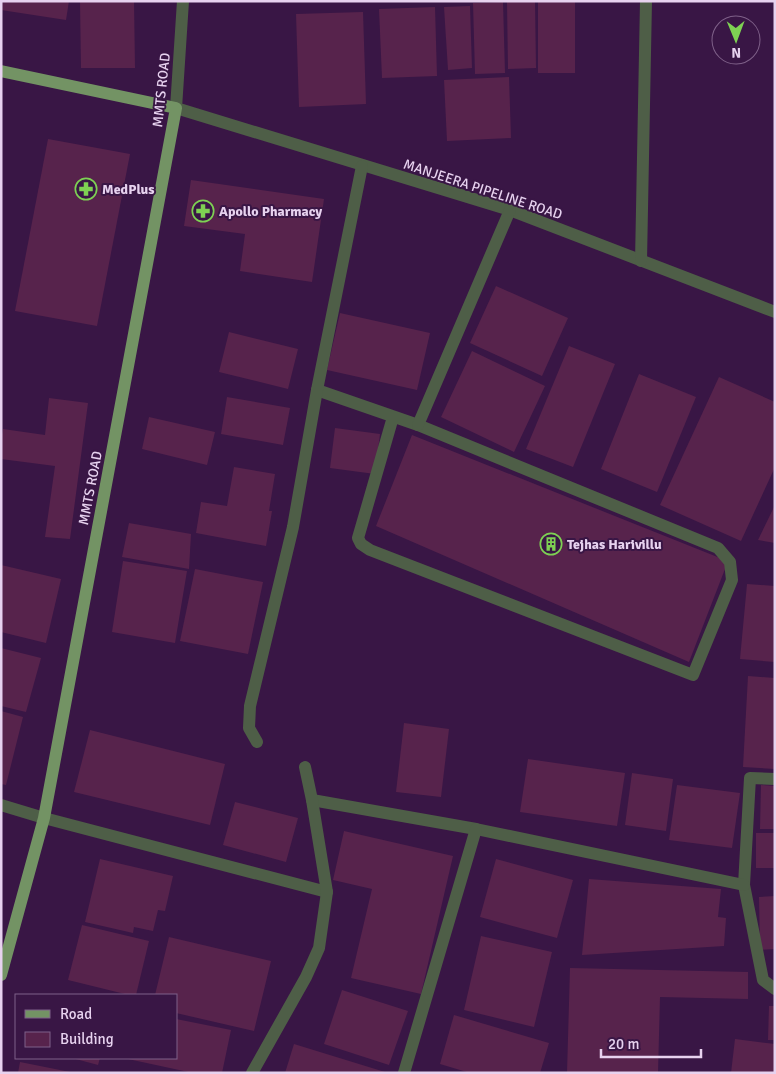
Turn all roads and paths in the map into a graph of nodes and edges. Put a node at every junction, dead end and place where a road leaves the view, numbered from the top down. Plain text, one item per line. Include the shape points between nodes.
1 (183, 1) edge
2 (646, 1) edge
3 (1, 71) edge
4 (176, 108) junction
5 (362, 166) junction
6 (510, 210) junction
7 (641, 260) junction
8 (775, 312) edge
9 (317, 390) junction
10 (393, 417) junction
11 (418, 425) junction
12 (257, 742) dead end
13 (305, 767) dead end
14 (775, 779) edge
15 (312, 800) junction
16 (1, 804) edge
17 (44, 818) junction
18 (476, 829) junction
19 (744, 885) junction
20 (327, 892) junction
21 (1, 975) edge
22 (775, 989) edge
23 (252, 1073) edge
24 (404, 1073) edge

1 - 4 street, MMTS ROAD
2 - 7 street
3 - 4 main road
4 - 5 street, MANJEERA PIPELINE ROAD
4 - 17 main road, MMTS ROAD
5 - 6 street, MANJEERA PIPELINE ROAD
5 - 9 street
6 - 7 street, MANJEERA PIPELINE ROAD
6 - 11 street
7 - 8 street, MANJEERA PIPELINE ROAD
9 - 10 street
9 - 12 street via 293,527 250,706 249,728
10 - 11 street
10 - 11 street via 358,538 361,544 693,675 732,580 730,562 718,548
13 - 15 street
14 - 19 street via 750,778
15 - 18 street
15 - 20 street
16 - 17 street
17 - 20 street
17 - 21 main road, MMTS ROAD
18 - 19 street
18 - 24 street
19 - 22 street via 763,980
20 - 23 street via 319,948

